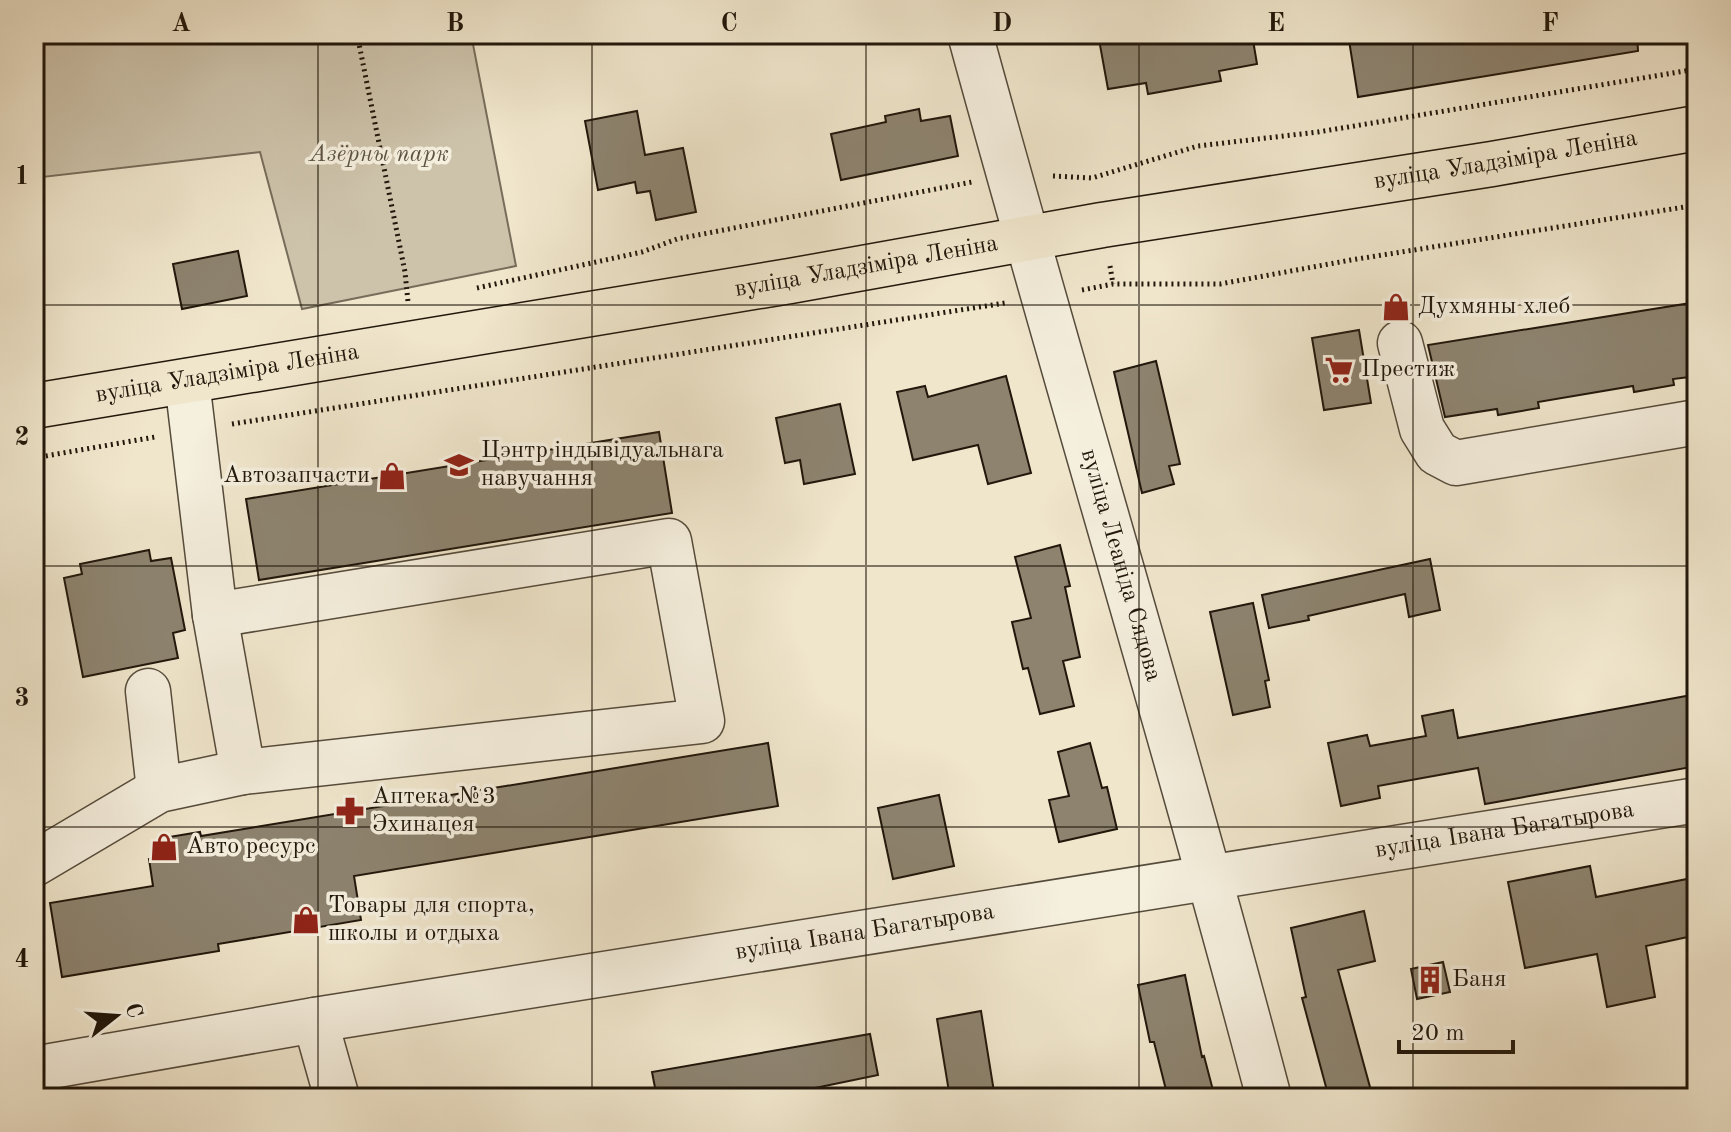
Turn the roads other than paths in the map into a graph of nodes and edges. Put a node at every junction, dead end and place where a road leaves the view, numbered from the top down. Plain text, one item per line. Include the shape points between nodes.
1 (970, 34) edge
2 (1697, 128) edge
3 (1027, 238) junction
4 (1400, 343) dead end
5 (187, 381) junction
6 (34, 406) edge
7 (1697, 422) edge
8 (215, 615) junction
9 (148, 691) dead end
10 (243, 772) junction
11 (159, 790) junction
12 (1697, 800) edge
13 (34, 864) edge
14 (1211, 878) junction
15 (315, 1020) junction
16 (34, 1069) edge
17 (337, 1098) edge
18 (1269, 1098) edge

1 - 3 street, вуліца Леаніда Сядова
2 - 3 main road, вуліца Уладзіміра Леніна
3 - 5 main road, вуліца Уладзіміра Леніна
3 - 14 street, вуліца Леаніда Сядова
4 - 7 street via 1422,429 1437,453 1456,463
5 - 6 main road, вуліца Уладзіміра Леніна
5 - 8 street
8 - 10 street
8 - 10 street via 669,541 702,721
9 - 11 street
10 - 11 street
11 - 13 street
12 - 14 street, вуліца Івана Багатырова
14 - 15 street, вуліца Івана Багатырова
14 - 18 street, вуліца Леаніда Сядова
15 - 16 street, вуліца Івана Багатырова
15 - 17 street

